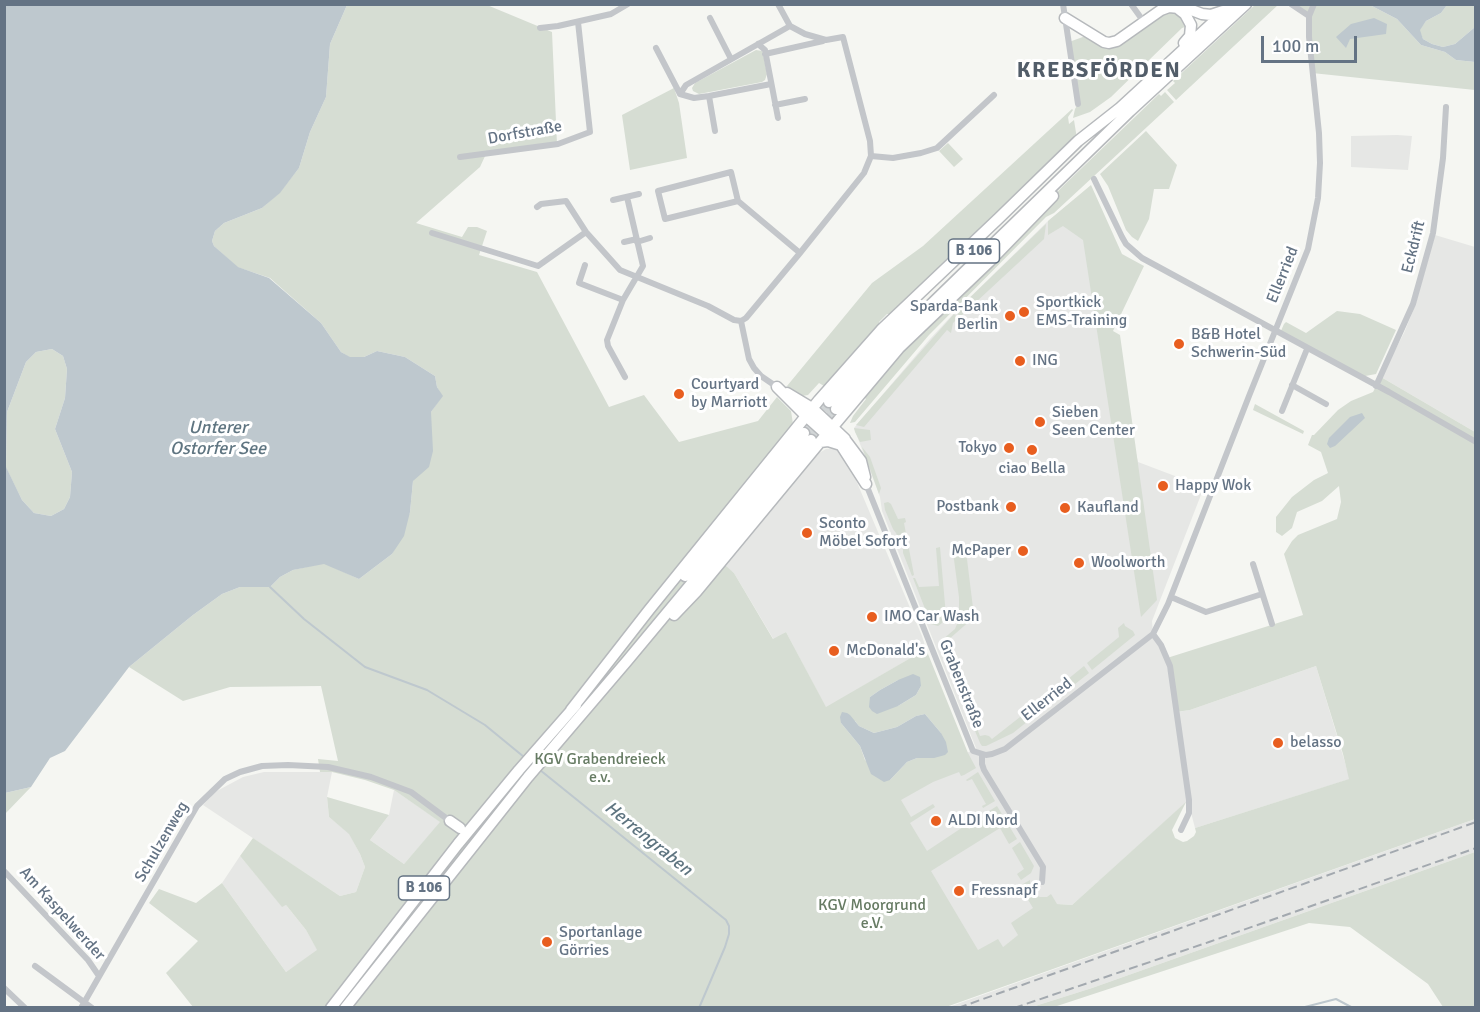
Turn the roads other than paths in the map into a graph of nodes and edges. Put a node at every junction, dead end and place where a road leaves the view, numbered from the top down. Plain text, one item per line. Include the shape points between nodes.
1 (628, 4) edge
2 (778, 4) edge
3 (1063, 4) edge
4 (1131, 4) edge
5 (1291, 4) edge
6 (1314, 4) edge
7 (1246, 5) edge
8 (1231, 6) edge
9 (1176, 7) junction
10 (1309, 16) junction
11 (710, 18) dead end
12 (1065, 18) junction
13 (578, 22) junction
14 (1144, 22) junction
15 (790, 26) junction
16 (540, 28) dead end
17 (826, 40) junction
18 (758, 44) junction
19 (656, 48) dead end
20 (765, 54) junction
21 (731, 59) junction
22 (1169, 62) junction
23 (771, 84) junction
24 (680, 94) junction
25 (994, 95) dead end
26 (709, 96) junction
27 (805, 99) dead end
28 (1078, 104) dead end
29 (775, 105) junction
30 (1127, 107) junction
31 (1446, 107) dead end
32 (778, 118) dead end
33 (715, 131) dead end
34 (871, 156) junction
35 (460, 157) dead end
36 (1094, 179) dead end
37 (639, 194) dead end
38 (627, 196) junction
39 (613, 200) dead end
40 (738, 201) junction
41 (537, 207) dead end
42 (586, 232) junction
43 (432, 233) dead end
44 (475, 237) dead end
45 (650, 238) dead end
46 (637, 240) junction
47 (624, 242) dead end
48 (472, 245) junction
49 (800, 253) junction
50 (585, 265) dead end
51 (638, 277) junction
52 (623, 300) junction
53 (741, 321) junction
54 (1275, 330) junction
55 (1307, 348) junction
56 (625, 377) dead end
57 (1292, 385) junction
58 (1376, 386) junction
59 (777, 387) joint
60 (1326, 404) dead end
61 (1282, 411) dead end
62 (818, 420) junction
63 (843, 442) junction
64 (1476, 442) edge
65 (866, 484) joint
66 (1253, 564) dead end
67 (1262, 594) junction
68 (1171, 597) junction
69 (1272, 624) dead end
70 (1153, 634) junction
71 (574, 714) junction
72 (982, 754) junction
73 (523, 774) junction
74 (505, 787) junction
75 (450, 821) joint
76 (460, 828) junction
77 (1181, 830) dead end
78 (458, 844) junction
79 (4, 871) edge
80 (1042, 882) dead end
81 (34, 966) dead end
82 (99, 976) junction
83 (4, 988) edge
84 (82, 1005) edge
85 (25, 1008) edge
86 (92, 1008) edge
87 (331, 1008) edge
88 (345, 1008) edge

1 - 13 street via 611,14
2 - 15 street
3 - 12 street
4 - 14 street
5 - 10 street
6 - 10 street, Ellerried
7 - 30 highway, B 106
8 - 9 highway via 1211,15
8 - 22 highway, B 106
9 - 14 highway via 1161,10
9 - 22 highway via 1191,25 1190,36
10 - 54 street, Ellerried via 1319,133 1318,198 1308,249
11 - 21 street
12 - 14 highway via 1109,43
12 - 28 street
13 - 16 street
13 - 35 street, Dorfstraße via 590,132 558,144
15 - 17 street
15 - 18 street
17 - 20 street
17 - 34 street via 843,37
18 - 20 street
18 - 21 street
19 - 24 street
20 - 23 street
21 - 24 street via 686,85
22 - 30 highway, B 106
23 - 26 street
23 - 29 street
24 - 26 street via 694,98
25 - 34 street via 937,148 893,158
26 - 33 street
27 - 29 street
29 - 32 street
30 - 62 highway, B 106
30 - 62 highway via 1078,141 881,330
31 - 58 street, Eckdrift via 1433,233 1413,304
34 - 49 street via 864,173
36 - 54 street via 1126,244 1142,258
37 - 38 street
38 - 39 street
38 - 46 street
40 - 40 street via 665,219 658,191 732,172
40 - 49 street
41 - 42 street via 566,201
42 - 48 street via 538,266
42 - 51 street via 620,270
43 - 48 street
44 - 48 street
45 - 46 street
46 - 47 street
46 - 51 street via 643,266
49 - 53 street
50 - 52 street via 579,283
51 - 52 street
51 - 53 street
52 - 56 street via 607,340
53 - 59 street via 749,359 761,376
54 - 55 street
54 - 68 street, Ellerried
55 - 57 street
55 - 58 street
57 - 60 street
57 - 61 street
58 - 64 street
59 - 62 highway
62 - 63 highway
62 - 63 highway via 828,441
62 - 71 highway, B 106
62 - 71 highway via 696,592 605,693
63 - 65 highway
65 - 72 street, Grabenstraße via 973,751
66 - 67 street
67 - 68 street via 1206,612
67 - 69 street
68 - 70 street, Ellerried
70 - 72 street, Ellerried via 1005,749
70 - 77 street via 1170,666 1189,800 1189,813
71 - 73 highway, B 106
72 - 80 street, Grabenstraße via 984,770 1043,867
73 - 74 highway, B 106
73 - 88 highway, B 106
74 - 76 highway via 473,821
74 - 78 highway, B 106
75 - 76 highway
75 - 82 street, Schulzenweg via 411,792 350,772 288,765 240,772 225,779 197,806
76 - 78 highway
78 - 87 highway, B 106
79 - 82 street, Am Kaspelwerder
81 - 84 street
82 - 84 street, Schulzenweg
83 - 85 street
84 - 86 street

